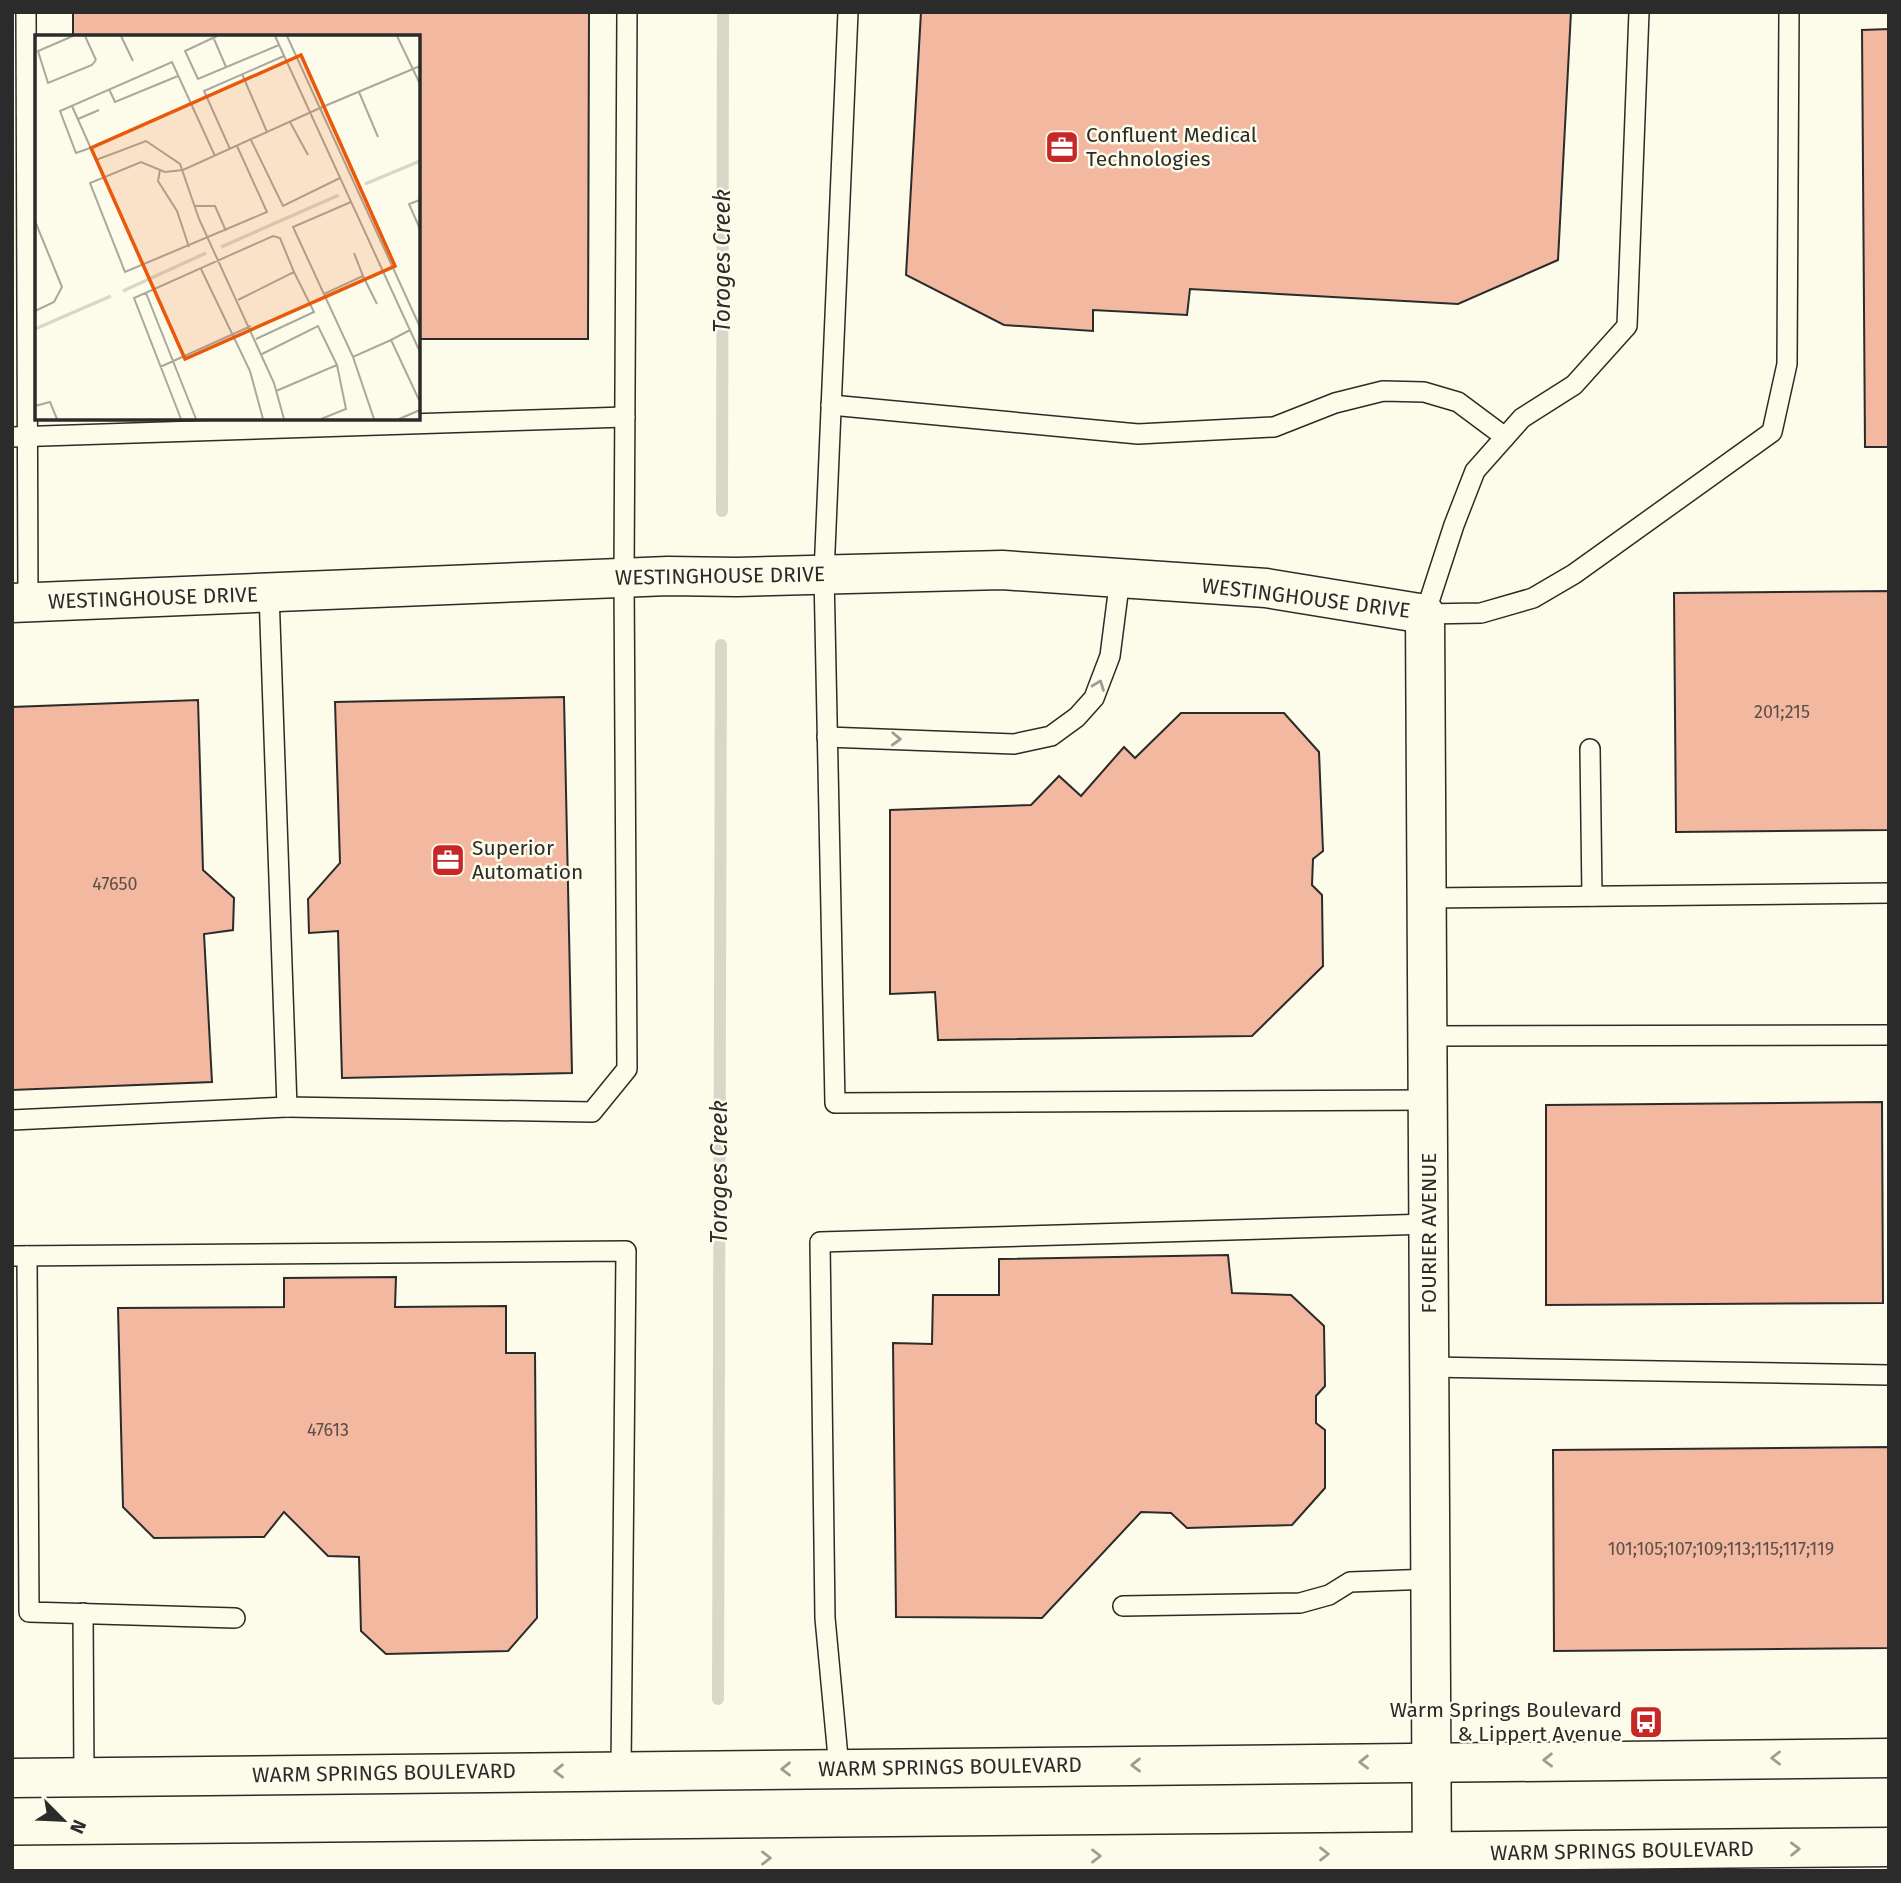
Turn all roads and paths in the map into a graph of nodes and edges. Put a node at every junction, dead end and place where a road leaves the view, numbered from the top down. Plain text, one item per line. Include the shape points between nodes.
1 (26, 12) edge
2 (627, 12) edge
3 (848, 12) edge
4 (1639, 12) edge
5 (1789, 12) edge
6 (831, 405) junction
7 (625, 417) junction
8 (20, 437) edge
9 (1505, 437) junction
10 (824, 574) junction
11 (624, 578) junction
12 (1119, 578) junction
13 (269, 593) junction
14 (20, 603) edge
15 (1425, 614) junction
16 (827, 737) junction
17 (1590, 749) dead end
18 (1889, 893) edge
19 (1592, 896) junction
20 (1427, 898) junction
21 (1889, 1035) edge
22 (1428, 1036) junction
23 (1428, 1100) junction
24 (287, 1107) junction
25 (12, 1120) edge
26 (1429, 1224) junction
27 (20, 1256) edge
28 (1430, 1367) junction
29 (1889, 1375) edge
30 (1431, 1579) junction
31 (1122, 1606) dead end
32 (21, 1613) edge
33 (83, 1614) junction
34 (235, 1618) dead end
35 (1889, 1758) edge
36 (1432, 1761) junction
37 (839, 1768) junction
38 (621, 1770) junction
39 (84, 1777) junction
40 (12, 1778) edge
41 (1889, 1847) edge
42 (1432, 1862) edge
43 (12, 1865) edge

1 - 8 lane
2 - 7 lane
3 - 6 lane
4 - 9 lane via 1627,326 1574,385 1522,418
5 - 15 lane via 1787,364 1772,432 1574,574 1533,598 1481,613
6 - 9 lane via 1138,434 1274,427 1383,391 1424,392 1458,402
6 - 10 lane
7 - 8 lane
7 - 11 lane
8 - 14 lane
9 - 15 lane via 1475,471
10 - 11 main road, WESTINGHOUSE DRIVE
10 - 12 main road, WESTINGHOUSE DRIVE via 1002,570
10 - 16 lane
11 - 13 main road, WESTINGHOUSE DRIVE
11 - 24 lane via 627,1069 592,1112
12 - 15 main road, WESTINGHOUSE DRIVE via 1266,588
16 -> 12 lane via 1014,744 1051,736 1094,698 1110,656
13 - 14 main road, WESTINGHOUSE DRIVE
13 - 24 lane
15 - 20 main road, FOURIER AVENUE
16 - 23 lane via 835,1103
17 - 19 lane
18 - 19 lane
19 - 20 lane
20 - 22 main road, FOURIER AVENUE
21 - 22 lane
22 - 23 main road, FOURIER AVENUE
23 - 26 main road, FOURIER AVENUE
24 - 25 lane
26 - 28 main road, FOURIER AVENUE
26 - 37 lane via 820,1242 825,1618
27 - 32 lane
27 - 38 lane via 626,1251
28 - 29 lane
28 - 30 main road, FOURIER AVENUE
30 - 31 lane via 1350,1582 1300,1603
30 - 36 main road, FOURIER AVENUE
32 - 33 lane
33 - 34 lane
33 - 39 lane
35 -> 36 main road, WARM SPRINGS BOULEVARD
36 -> 37 main road, WARM SPRINGS BOULEVARD
36 - 42 main road, FOURIER AVENUE
37 -> 38 main road, WARM SPRINGS BOULEVARD
38 -> 39 main road, WARM SPRINGS BOULEVARD
39 - 40 main road, WARM SPRINGS BOULEVARD
42 -> 41 main road, WARM SPRINGS BOULEVARD
43 -> 42 main road, WARM SPRINGS BOULEVARD

